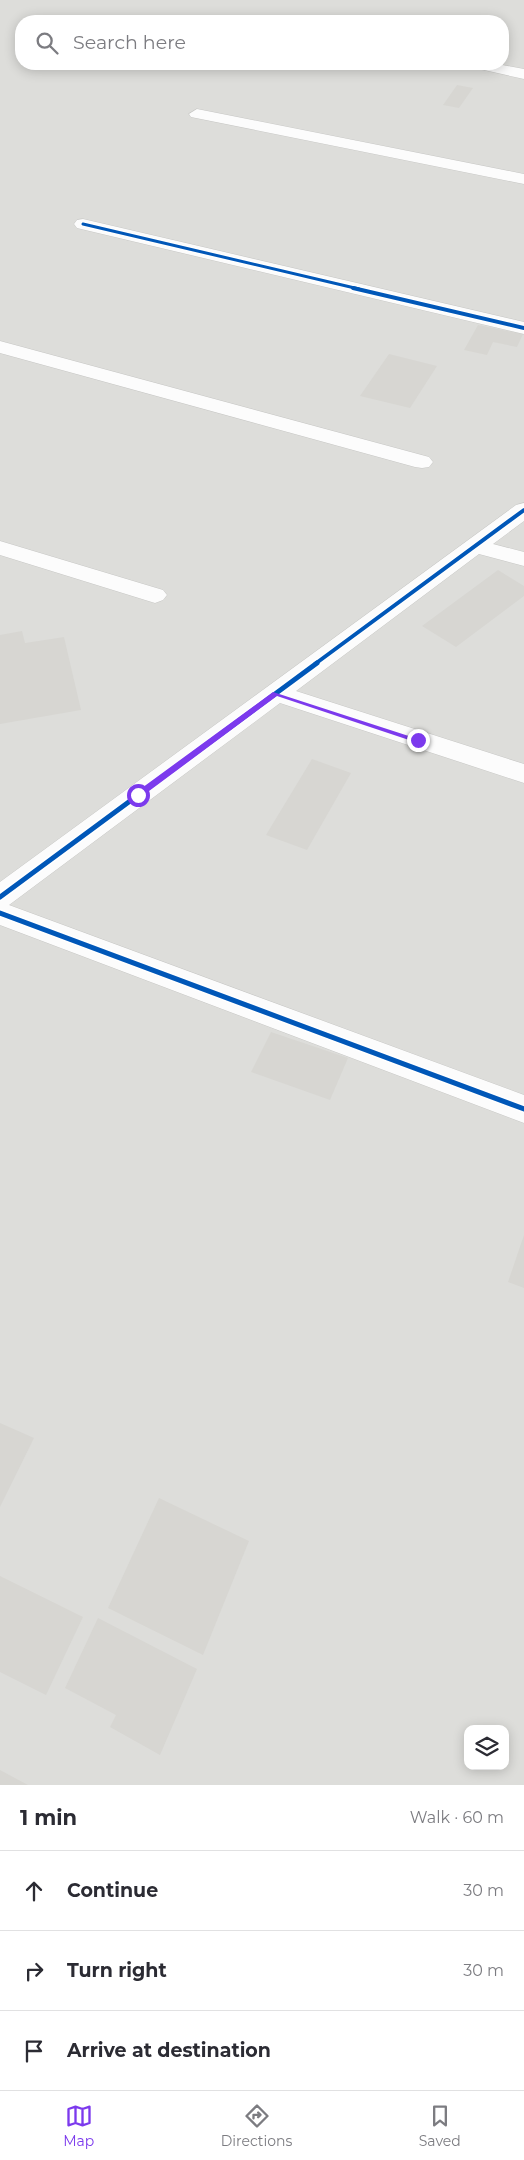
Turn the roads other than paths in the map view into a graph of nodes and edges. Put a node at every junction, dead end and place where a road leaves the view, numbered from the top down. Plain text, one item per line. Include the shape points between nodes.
1 (505, 70) edge
2 (524, 74) edge
3 (197, 114) dead end
4 (524, 179) edge
5 (83, 224) dead end
6 (524, 328) edge
7 (0, 347) edge
8 (422, 462) dead end
9 (524, 510) edge
10 (476, 546) junction
11 (0, 548) edge
12 (524, 559) edge
13 (155, 596) dead end
14 (276, 693) junction
15 (524, 774) edge
16 (0, 897) edge
17 (0, 913) edge
18 (524, 1109) edge

1 - 2 street
3 - 4 street
5 - 6 street
7 - 8 street
9 - 10 street
10 - 12 street
10 - 14 street
11 - 13 street
14 - 15 street
14 - 16 street
17 - 18 street

